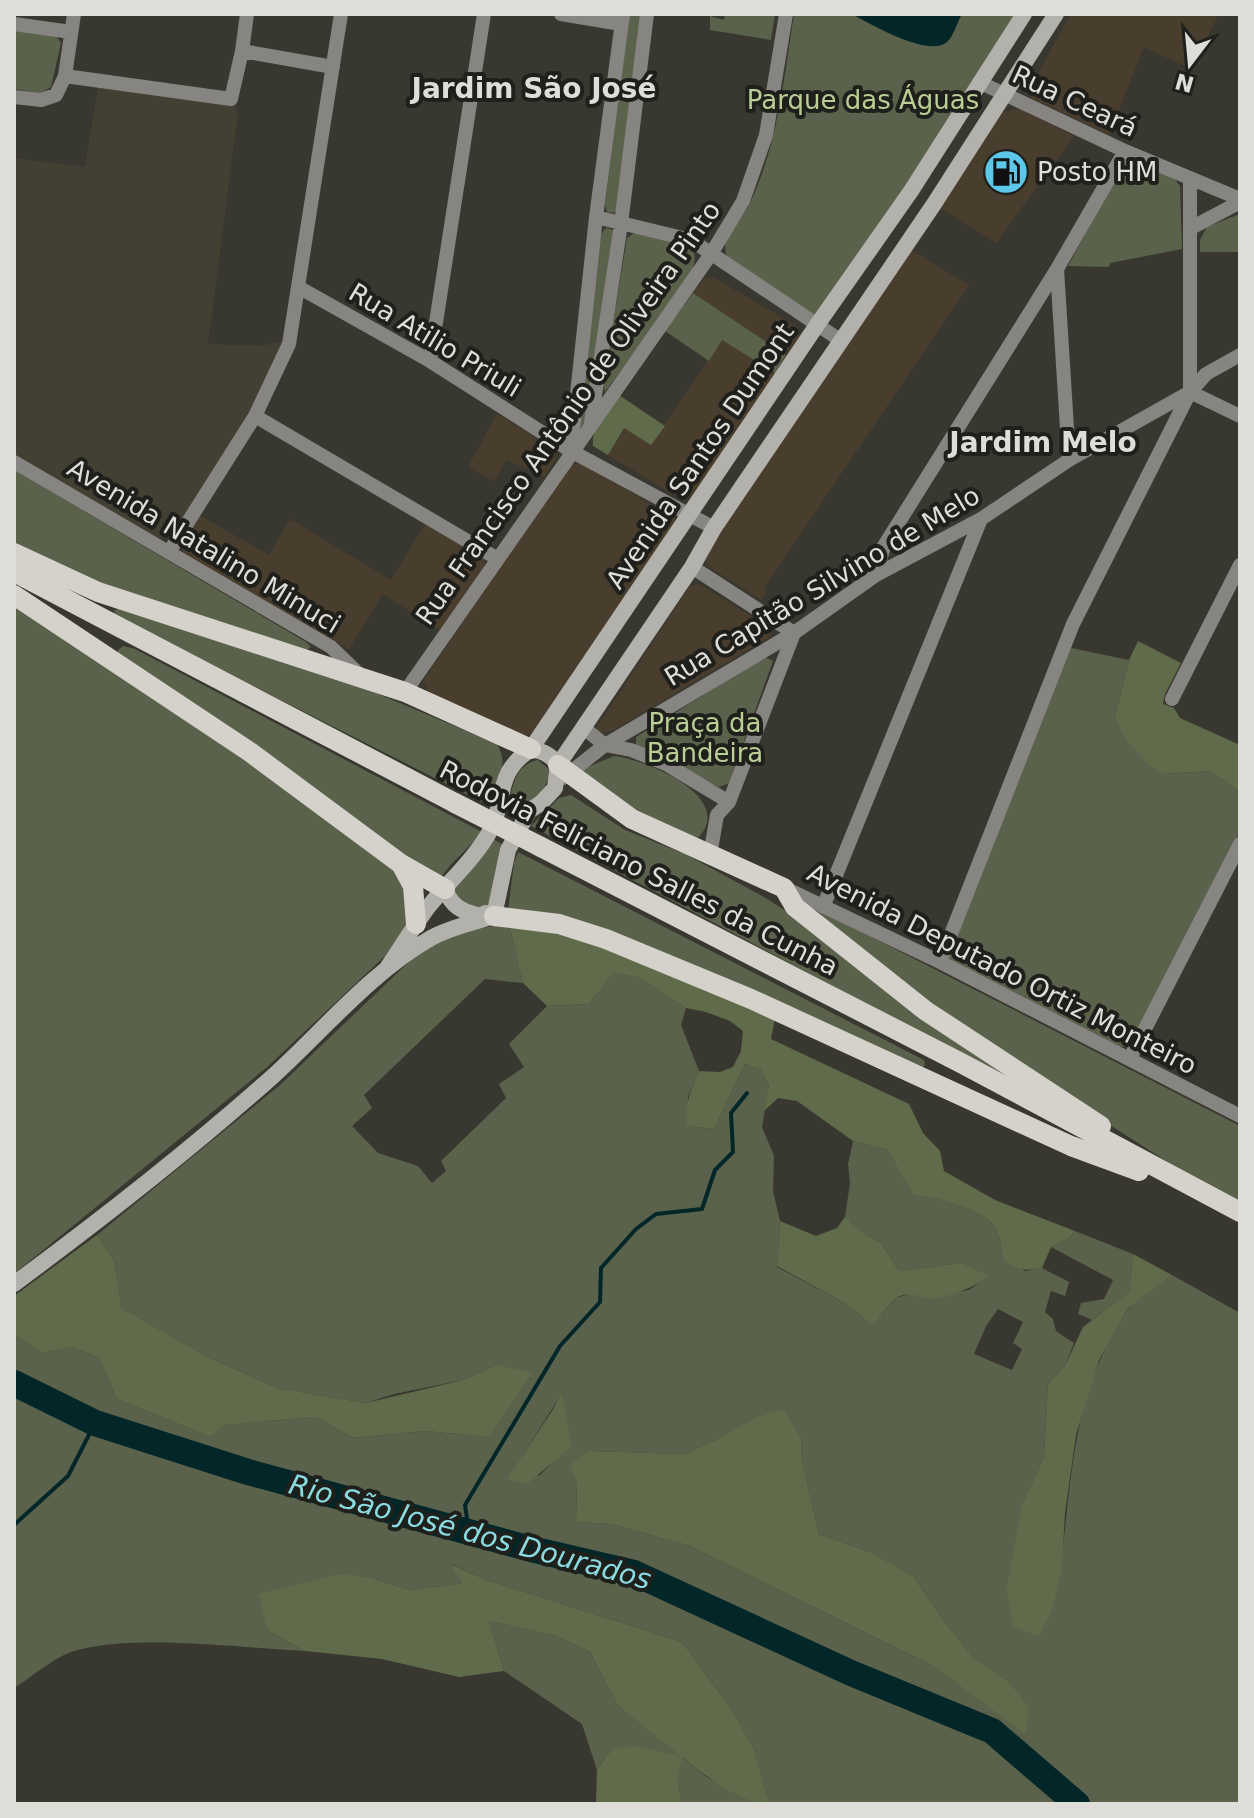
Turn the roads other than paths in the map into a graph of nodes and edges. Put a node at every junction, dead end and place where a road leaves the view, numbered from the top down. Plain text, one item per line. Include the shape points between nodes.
1 (74, 14) edge
2 (247, 14) edge
3 (341, 14) edge
4 (484, 14) edge
5 (561, 14) edge
6 (647, 14) edge
7 (786, 14) edge
8 (1024, 14) edge
9 (1056, 14) edge
10 (622, 19) edge
11 (14, 24) edge
12 (71, 32) junction
13 (242, 51) junction
14 (333, 67) junction
15 (65, 76) junction
16 (979, 82) junction
17 (1004, 95) junction
18 (14, 97) edge
19 (1125, 151) junction
20 (1190, 178) junction
21 (911, 191) junction
22 (1240, 200) edge
23 (934, 204) junction
24 (596, 217) junction
25 (621, 224) junction
26 (1191, 228) junction
27 (711, 254) junction
28 (1057, 269) junction
29 (300, 288) junction
30 (817, 325) junction
31 (840, 340) junction
32 (1240, 355) edge
33 (430, 361) junction
34 (1190, 392) junction
35 (255, 416) junction
36 (1240, 416) edge
37 (590, 426) junction
38 (571, 451) junction
39 (1069, 460) junction
40 (14, 462) edge
41 (691, 514) junction
42 (981, 519) junction
43 (714, 528) junction
44 (169, 552) junction
45 (14, 553) edge
46 (498, 559) junction
47 (1240, 565) edge
48 (692, 567) junction
49 (14, 572) edge
50 (876, 575) junction
51 (14, 595) edge
52 (794, 633) junction
53 (364, 679) junction
54 (405, 692) junction
55 (1172, 699) dead end
56 (585, 729) junction
57 (605, 745) junction
58 (531, 749) junction
59 (560, 775) junction
60 (729, 802) junction
61 (1240, 844) edge
62 (710, 855) junction
63 (401, 864) junction
64 (784, 888) junction
65 (445, 889) junction
66 (823, 907) junction
67 (490, 911) junction
68 (416, 924) junction
69 (940, 962) junction
70 (387, 968) junction
71 (1130, 1058) junction
72 (1240, 1116) edge
73 (1208, 1196) junction
74 (1240, 1212) edge
75 (14, 1284) edge

1 - 12 street
2 - 13 street
3 - 14 street
4 - 33 street
5 - 10 street
6 - 25 street
7 - 27 street, Rua Francisco Antônio de Oliveira Pinto via 766,135 743,201
8 - 16 street, Avenida Santos Dumont
9 - 17 street, Avenida Santos Dumont
10 - 24 street
11 - 12 street
12 - 15 street
13 - 14 street
13 - 15 street via 231,99
14 - 29 street
15 - 18 street via 56,95 41,100
16 - 17 street, Rua Ceará
16 - 21 street, Avenida Santos Dumont
17 - 19 street, Rua Ceará
17 - 23 street, Avenida Santos Dumont
19 - 20 street, Rua Ceará
19 - 28 street
20 - 22 street, Rua Ceará
20 - 26 street
21 - 23 street
21 - 30 street, Avenida Santos Dumont
22 - 26 street
23 - 31 street, Avenida Santos Dumont
24 - 25 street
24 - 38 street
25 - 27 street via 691,240
25 - 37 street
26 - 34 street
27 - 30 street
27 - 37 street, Rua Francisco Antônio de Oliveira Pinto
28 - 39 street
28 - 50 street via 884,546
29 - 33 street, Rua Atilio Priuli
29 - 35 street via 289,344
30 - 31 street
30 - 41 street, Avenida Santos Dumont
31 - 43 street, Avenida Santos Dumont
32 - 34 street, Rua Capitão Silvino de Melo via 1206,374
33 - 38 street, Rua Atilio Priuli
34 - 36 street
34 - 39 street, Rua Capitão Silvino de Melo
34 - 69 street via 1073,624
35 - 44 street
35 - 46 street
37 - 38 street, Rua Francisco Antônio de Oliveira Pinto
38 - 41 street, Rua Atilio Priuli
38 - 46 street, Rua Francisco Antônio de Oliveira Pinto
39 - 42 street, Rua Capitão Silvino de Melo
40 - 44 street, Avenida Natalino Minuci
41 - 43 street, Rua Atilio Priuli
41 - 58 street, Avenida Santos Dumont
42 - 50 street, Rua Capitão Silvino de Melo
42 - 66 street
43 - 48 street, Avenida Santos Dumont
44 - 53 street, Avenida Natalino Minuci via 331,647
45 - 53 main road via 98,592
46 - 54 street, Rua Francisco Antônio de Oliveira Pinto
47 - 55 street
48 - 52 street
48 - 56 street, Avenida Santos Dumont
49 - 73 main road, Rodovia Feliciano Salles da Cunha, bridge
50 - 52 street, Rua Capitão Silvino de Melo
51 - 63 main road via 250,752
52 - 57 street, Rua Capitão Silvino de Melo
52 - 60 street
53 - 54 main road
54 - 58 main road
56 - 57 street
56 - 59 street, Avenida Santos Dumont
57 - 59 street, Rua Capitão Silvino de Melo
57 - 60 street via 666,764
58 - 59 street via 554,758
58 - 65 street, Avenida Santos Dumont via 514,760 492,827
59 - 62 main road via 632,819
59 - 67 street, Avenida Santos Dumont via 517,832
60 - 62 street via 717,815
61 - 71 street
62 - 64 main road
63 - 65 main road
63 - 68 main road via 413,886
64 - 66 street, Avenida Deputado Ortiz Monteiro
64 - 73 main road via 795,907 926,1011
65 - 67 street via 451,904 462,912
65 - 68 street, Avenida Santos Dumont
66 - 69 street, Avenida Deputado Ortiz Monteiro
67 - 70 street via 433,937
67 - 73 main road via 606,939 751,999 1071,1146
68 - 70 street, Avenida Santos Dumont
69 - 71 street, Avenida Deputado Ortiz Monteiro
70 - 75 street via 270,1078 92,1227
71 - 72 street, Avenida Deputado Ortiz Monteiro
73 - 74 main road, Rodovia Feliciano Salles da Cunha

